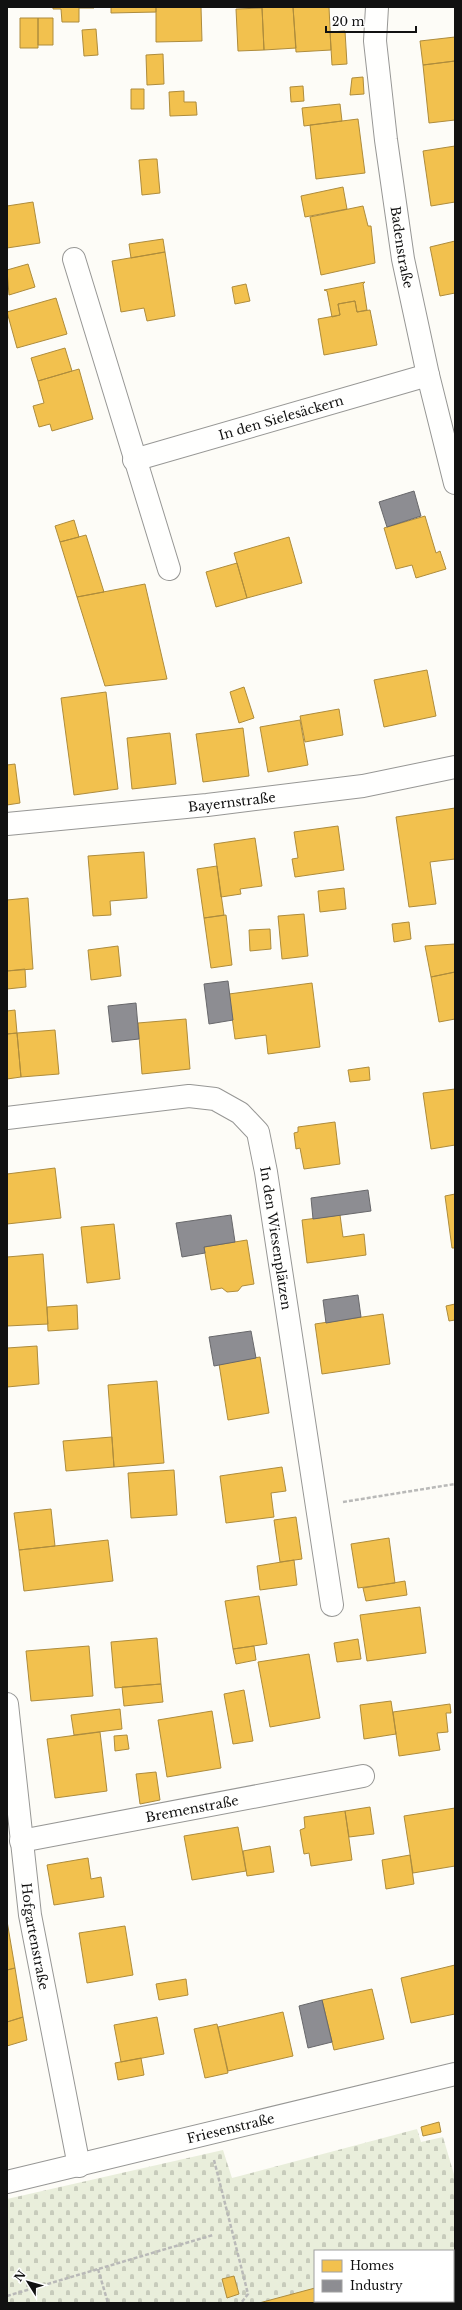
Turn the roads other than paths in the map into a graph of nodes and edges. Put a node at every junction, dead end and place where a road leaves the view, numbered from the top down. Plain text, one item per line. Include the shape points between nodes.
1 (377, 7) edge
2 (74, 259) dead end
3 (428, 375) junction
4 (134, 460) junction
5 (455, 483) edge
6 (169, 569) dead end
7 (455, 767) edge
8 (7, 824) edge
9 (7, 1118) edge
10 (332, 1605) dead end
11 (7, 1704) edge
12 (363, 1776) dead end
13 (20, 1841) junction
14 (455, 2074) edge
15 (79, 2166) junction
16 (7, 2182) edge

1 - 3 street, Badenstraße via 376,41 387,147 403,259
2 - 4 street
3 - 4 street, In den Sielesäckern
3 - 5 street, Badenstraße
4 - 6 street
7 - 8 street, Bayernstraße via 363,786 207,805
9 - 10 street, In den Wiesenplätzen via 189,1096 215,1099 240,1113 258,1132
11 - 13 street, Hofgartenstraße
12 - 13 street, Bremenstraße
13 - 15 street, Hofgartenstraße via 31,1922
14 - 15 street, Friesenstraße
15 - 16 street, Friesenstraße

